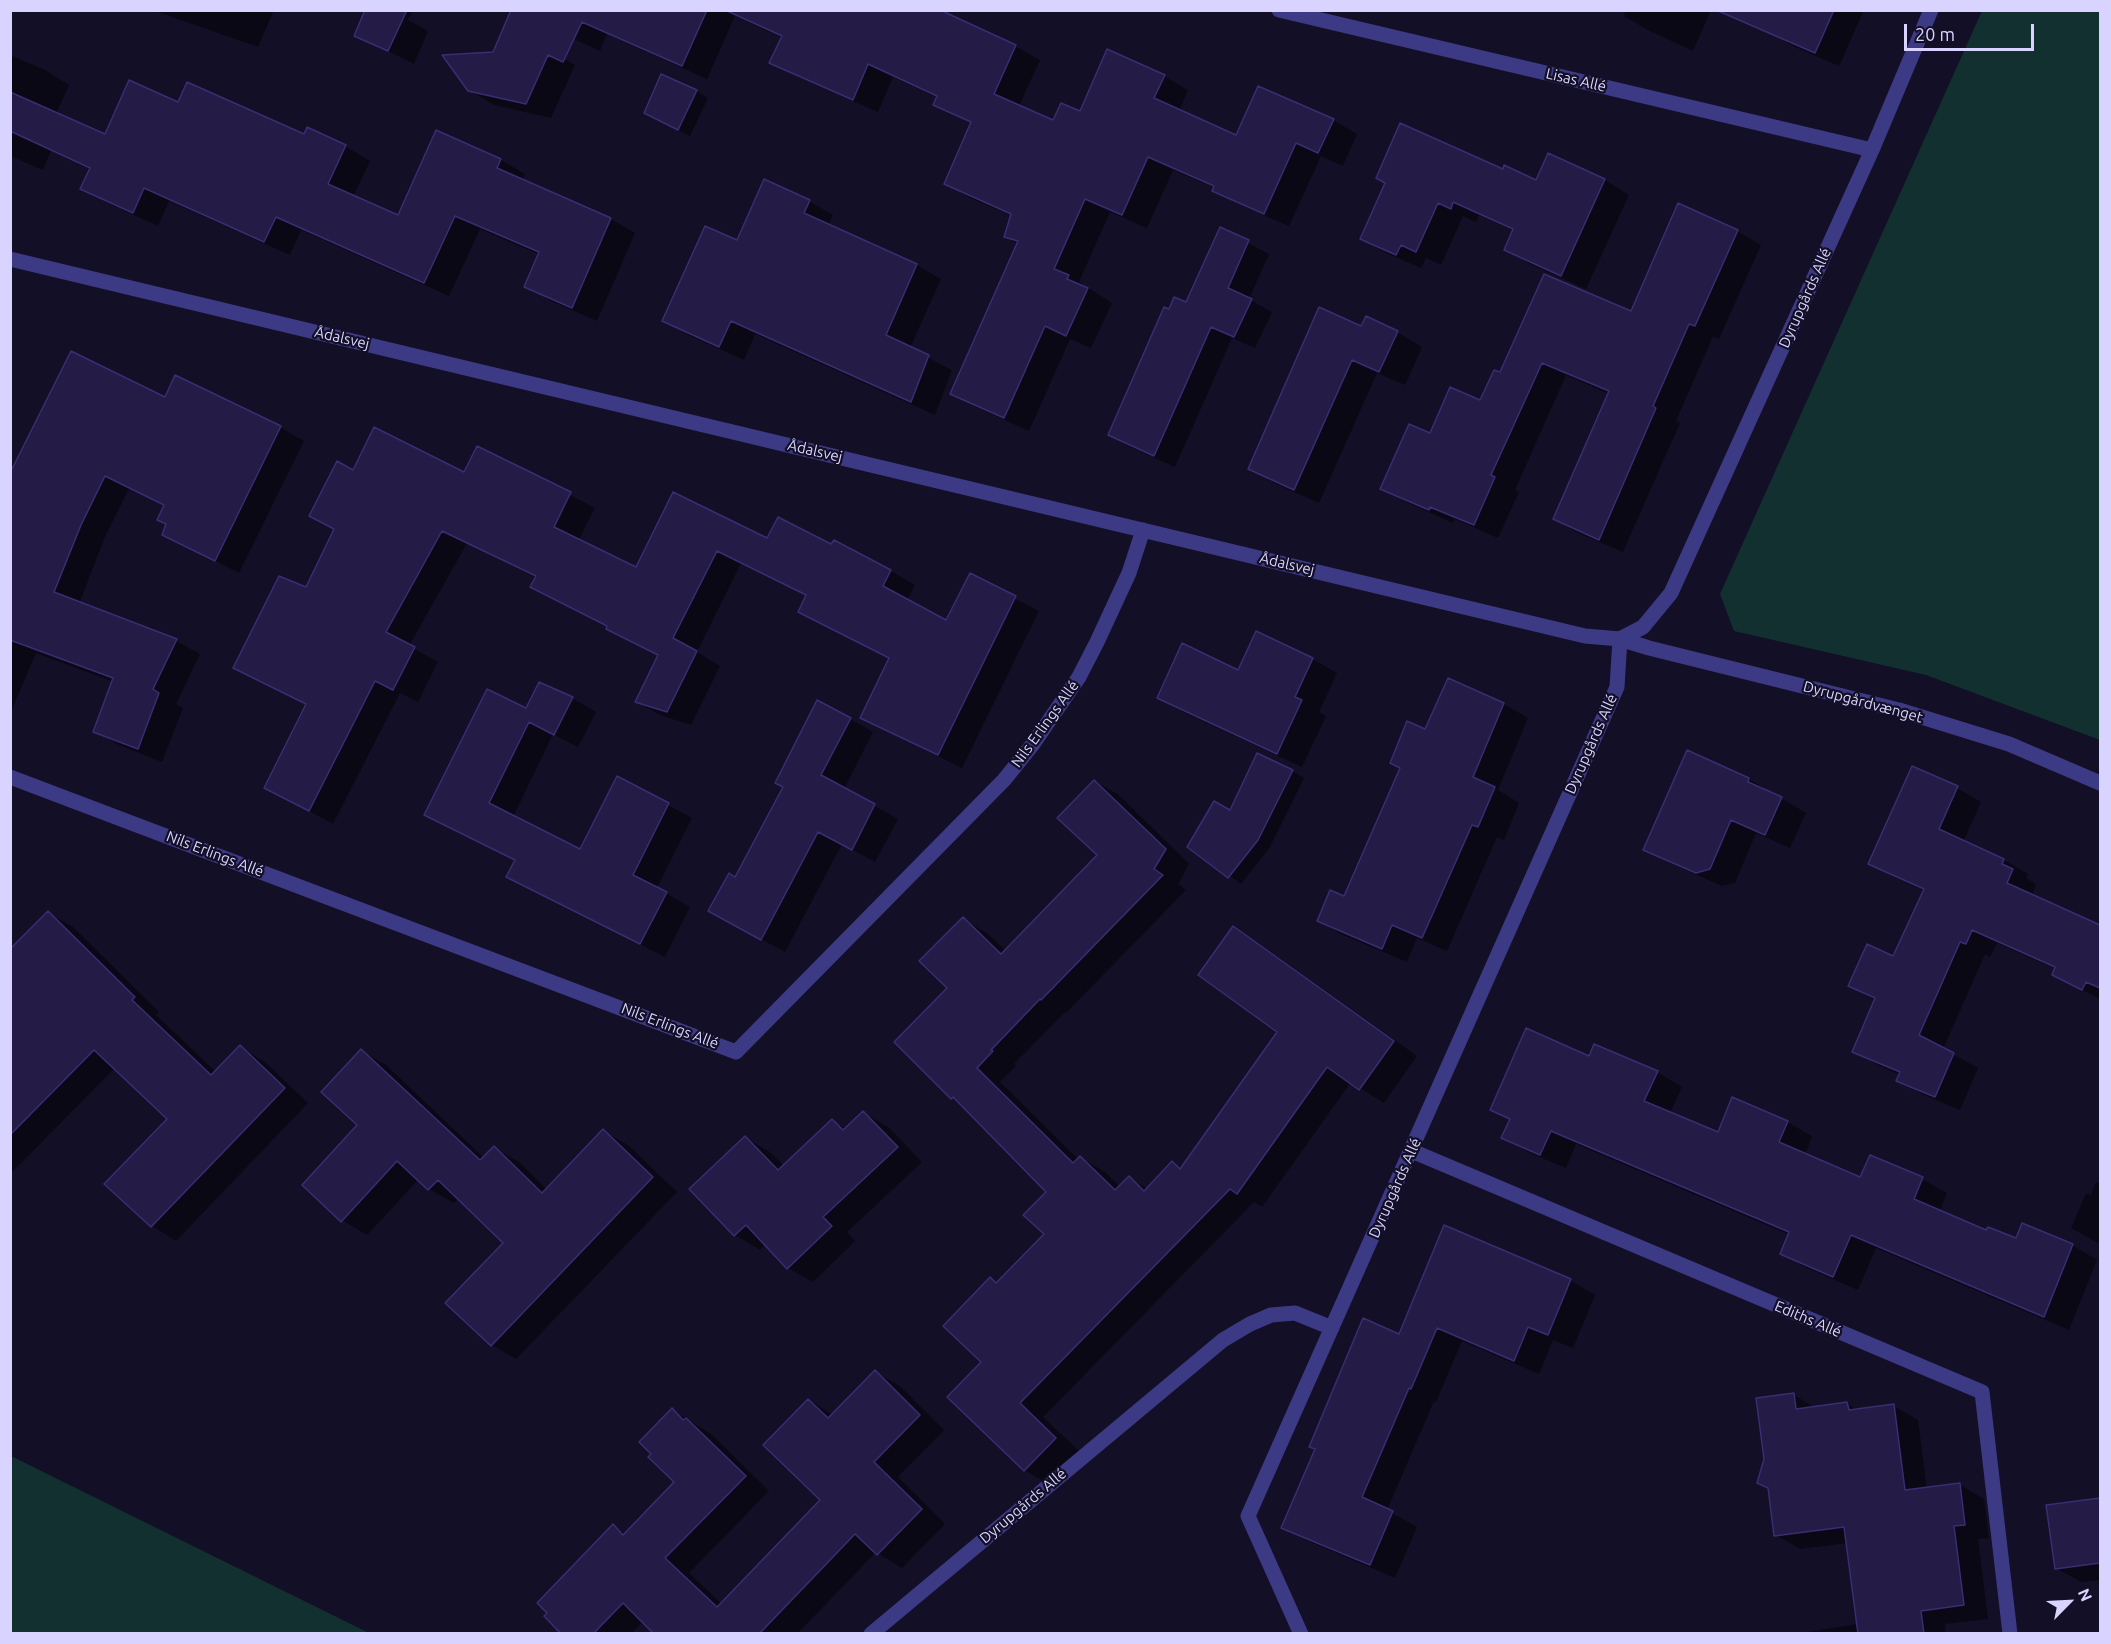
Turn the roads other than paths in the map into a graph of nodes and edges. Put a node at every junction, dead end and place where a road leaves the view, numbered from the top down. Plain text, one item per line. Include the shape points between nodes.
1 (1280, 10) edge
2 (1931, 10) edge
3 (1872, 150) junction
4 (10, 259) edge
5 (1143, 530) junction
6 (1620, 639) junction
7 (10, 777) edge
8 (2100, 783) edge
9 (1412, 1151) junction
10 (1332, 1328) junction
11 (872, 1634) edge
12 (1300, 1634) edge
13 (2010, 1634) edge

1 - 3 street, Lisas Allé
2 - 3 street, Dyrupgårds Allé
3 - 6 street, Dyrupgårds Allé via 1671,593 1642,627
4 - 5 street, Ådalsvej
5 - 6 street, Ådalsvej via 1584,636
5 - 7 street, Nils Erlings Allé via 1129,573 1098,642 1033,744 1004,780 736,1052
6 - 8 street, Dyrupgårdvænget via 1899,710 2009,744
6 - 9 street, Dyrupgårds Allé via 1617,687
9 - 10 street, Dyrupgårds Allé
9 - 13 street, Ediths Allé via 1982,1392
10 - 11 street, Dyrupgårds Allé via 1295,1313 1271,1315 1223,1341
10 - 12 street, Dyrupgårds Allé via 1248,1516

